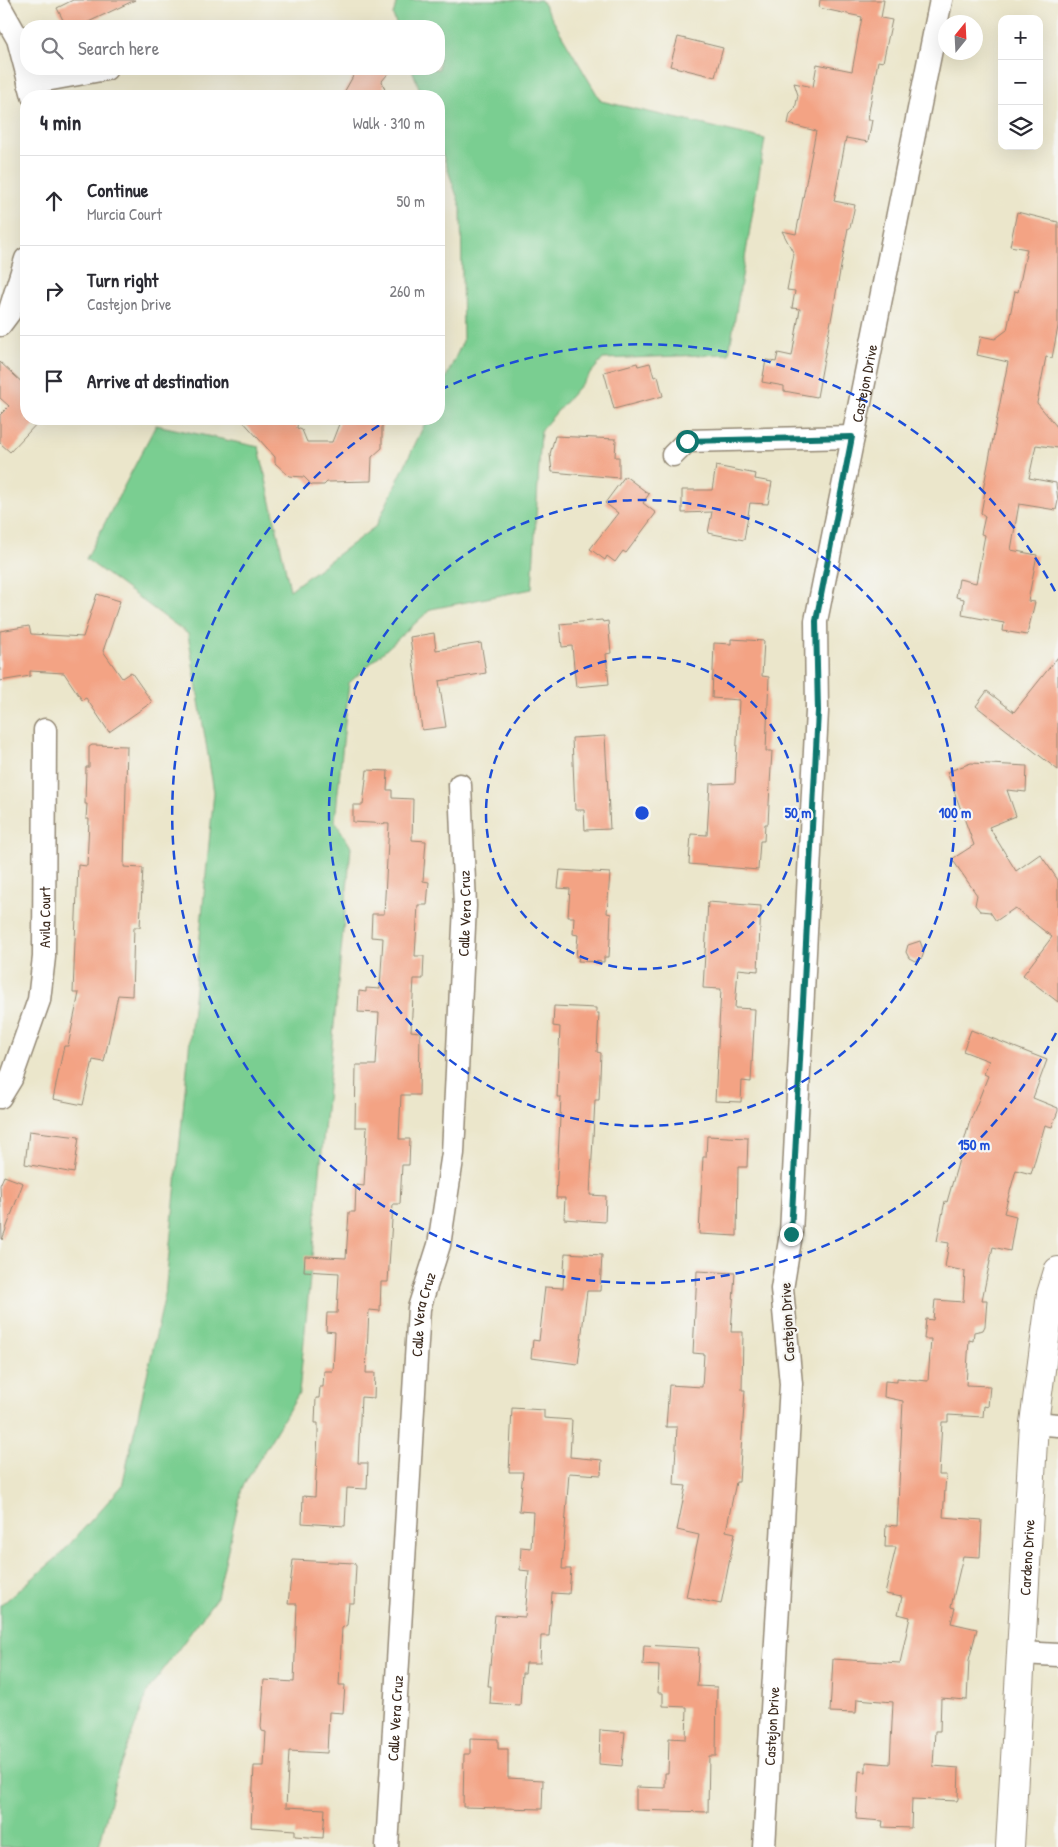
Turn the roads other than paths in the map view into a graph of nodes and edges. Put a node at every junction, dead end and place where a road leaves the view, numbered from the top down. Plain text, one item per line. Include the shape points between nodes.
1 (941, 0) edge
2 (0, 7) edge
3 (20, 47) edge
4 (27, 75) edge
5 (85, 75) edge
6 (31, 90) edge
7 (20, 278) edge
8 (0, 325) edge
9 (852, 437) junction
10 (673, 455) dead end
11 (45, 730) dead end
12 (460, 785) dead end
13 (0, 1097) edge
14 (1058, 1271) edge
15 (1046, 1424) edge
16 (1022, 1653) junction
17 (1058, 1655) edge
18 (386, 1847) edge
19 (764, 1847) edge
20 (1010, 1847) edge

1 - 9 street, Castejon Drive
2 - 3 street
4 - 6 street
5 - 6 street
7 - 8 street via 9,313
9 - 10 street via 687,441
9 - 19 street, Castejon Drive via 816,621 818,711 791,1234 782,1289 792,1384
11 - 13 street, Avila Court via 44,957 39,1000 11,1079
12 - 18 street, Calle Vera Cruz via 465,906 453,1153 439,1244 419,1308
14 - 15 street, Cardeno Drive via 1051,1294
15 - 16 street, Cardeno Drive
16 - 17 street
16 - 20 street, Cardeno Drive

